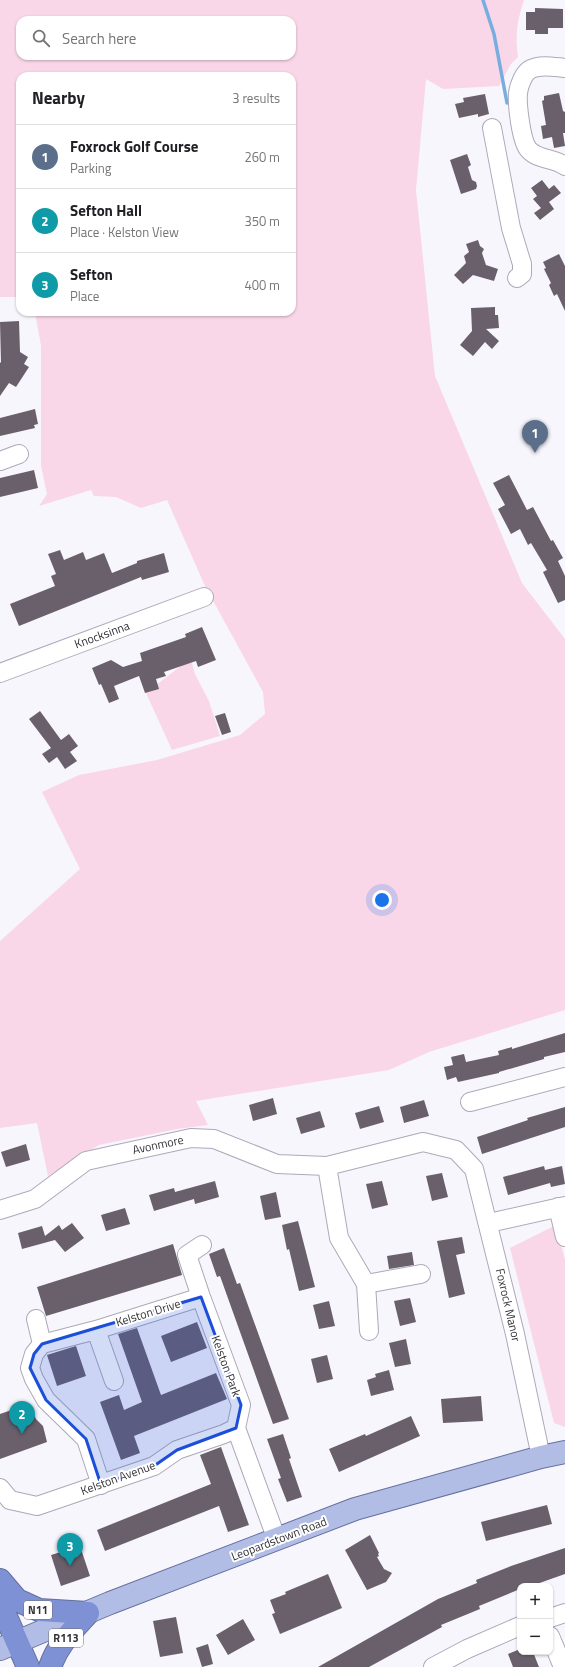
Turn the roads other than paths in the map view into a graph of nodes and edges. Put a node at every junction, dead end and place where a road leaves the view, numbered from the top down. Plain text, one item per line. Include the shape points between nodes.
1 (565, 68) edge
2 (492, 128) dead end
3 (524, 141) junction
4 (496, 149) junction
5 (565, 166) edge
6 (517, 278) dead end
7 (19, 454) dead end
8 (0, 461) edge
9 (204, 597) dead end
10 (0, 673) edge
11 (565, 1077) edge
12 (470, 1102) dead end
13 (327, 1166) junction
14 (561, 1207) edge
15 (0, 1210) edge
16 (489, 1223) junction
17 (565, 1237) edge
18 (202, 1245) dead end
19 (420, 1274) dead end
20 (366, 1284) junction
21 (201, 1297) junction
22 (36, 1318) dead end
23 (96, 1330) junction
24 (369, 1331) dead end
25 (42, 1344) junction
26 (114, 1381) dead end
27 (236, 1428) junction
28 (565, 1452) edge
29 (541, 1457) junction
30 (101, 1485) junction
31 (0, 1488) edge
32 (276, 1540) junction
33 (0, 1580) edge
34 (0, 1603) edge
35 (88, 1613) junction
36 (565, 1614) edge
37 (553, 1617) edge
38 (517, 1627) edge
39 (553, 1643) edge
40 (8, 1646) edge
41 (28, 1667) edge
42 (50, 1667) edge
43 (434, 1667) edge
44 (563, 1667) edge

1 - 3 street via 540,67 530,69 525,75 518,93
2 - 4 street
3 - 4 street
3 - 5 street via 529,150 538,156
4 - 6 street via 512,230 522,264 522,274
7 - 8 street
9 - 10 street, Knocksinna
11 - 12 street
13 - 15 street, Avonmore via 277,1164 214,1140 190,1138 86,1161 35,1199
13 - 16 street, Avonmore via 423,1142 456,1150 474,1169
13 - 20 street via 339,1238
14 - 16 street
14 - 17 street
16 - 29 street, Foxrock Manor
18 - 21 street, Kelston Park via 187,1255
19 - 20 street
20 - 24 street
21 - 23 street, Kelston Drive
21 - 27 street, Kelston Park via 241,1405
22 - 25 street
23 - 25 street, Kelston Drive
23 - 26 street
25 - 30 street via 34,1354 30,1368 34,1380 46,1400 86,1440
27 - 30 street, Kelston Avenue via 177,1450 154,1466
27 - 32 street
28 - 29 main road, Leopardstown Road / R113
29 - 32 main road, Leopardstown Road / R113 via 355,1509
30 - 31 street, Kelston Avenue via 37,1506 10,1500
32 - 35 main road, Leopardstown Road / R113
33 - 35 highway, N11 via 17,1600 39,1610
34 - 40 highway, N11
35 - 40 main road, Leopardstown Road / R113
35 - 42 highway, R113 via 60,1645
36 - 37 street
38 - 43 street
39 - 44 street
40 - 41 highway, N11

